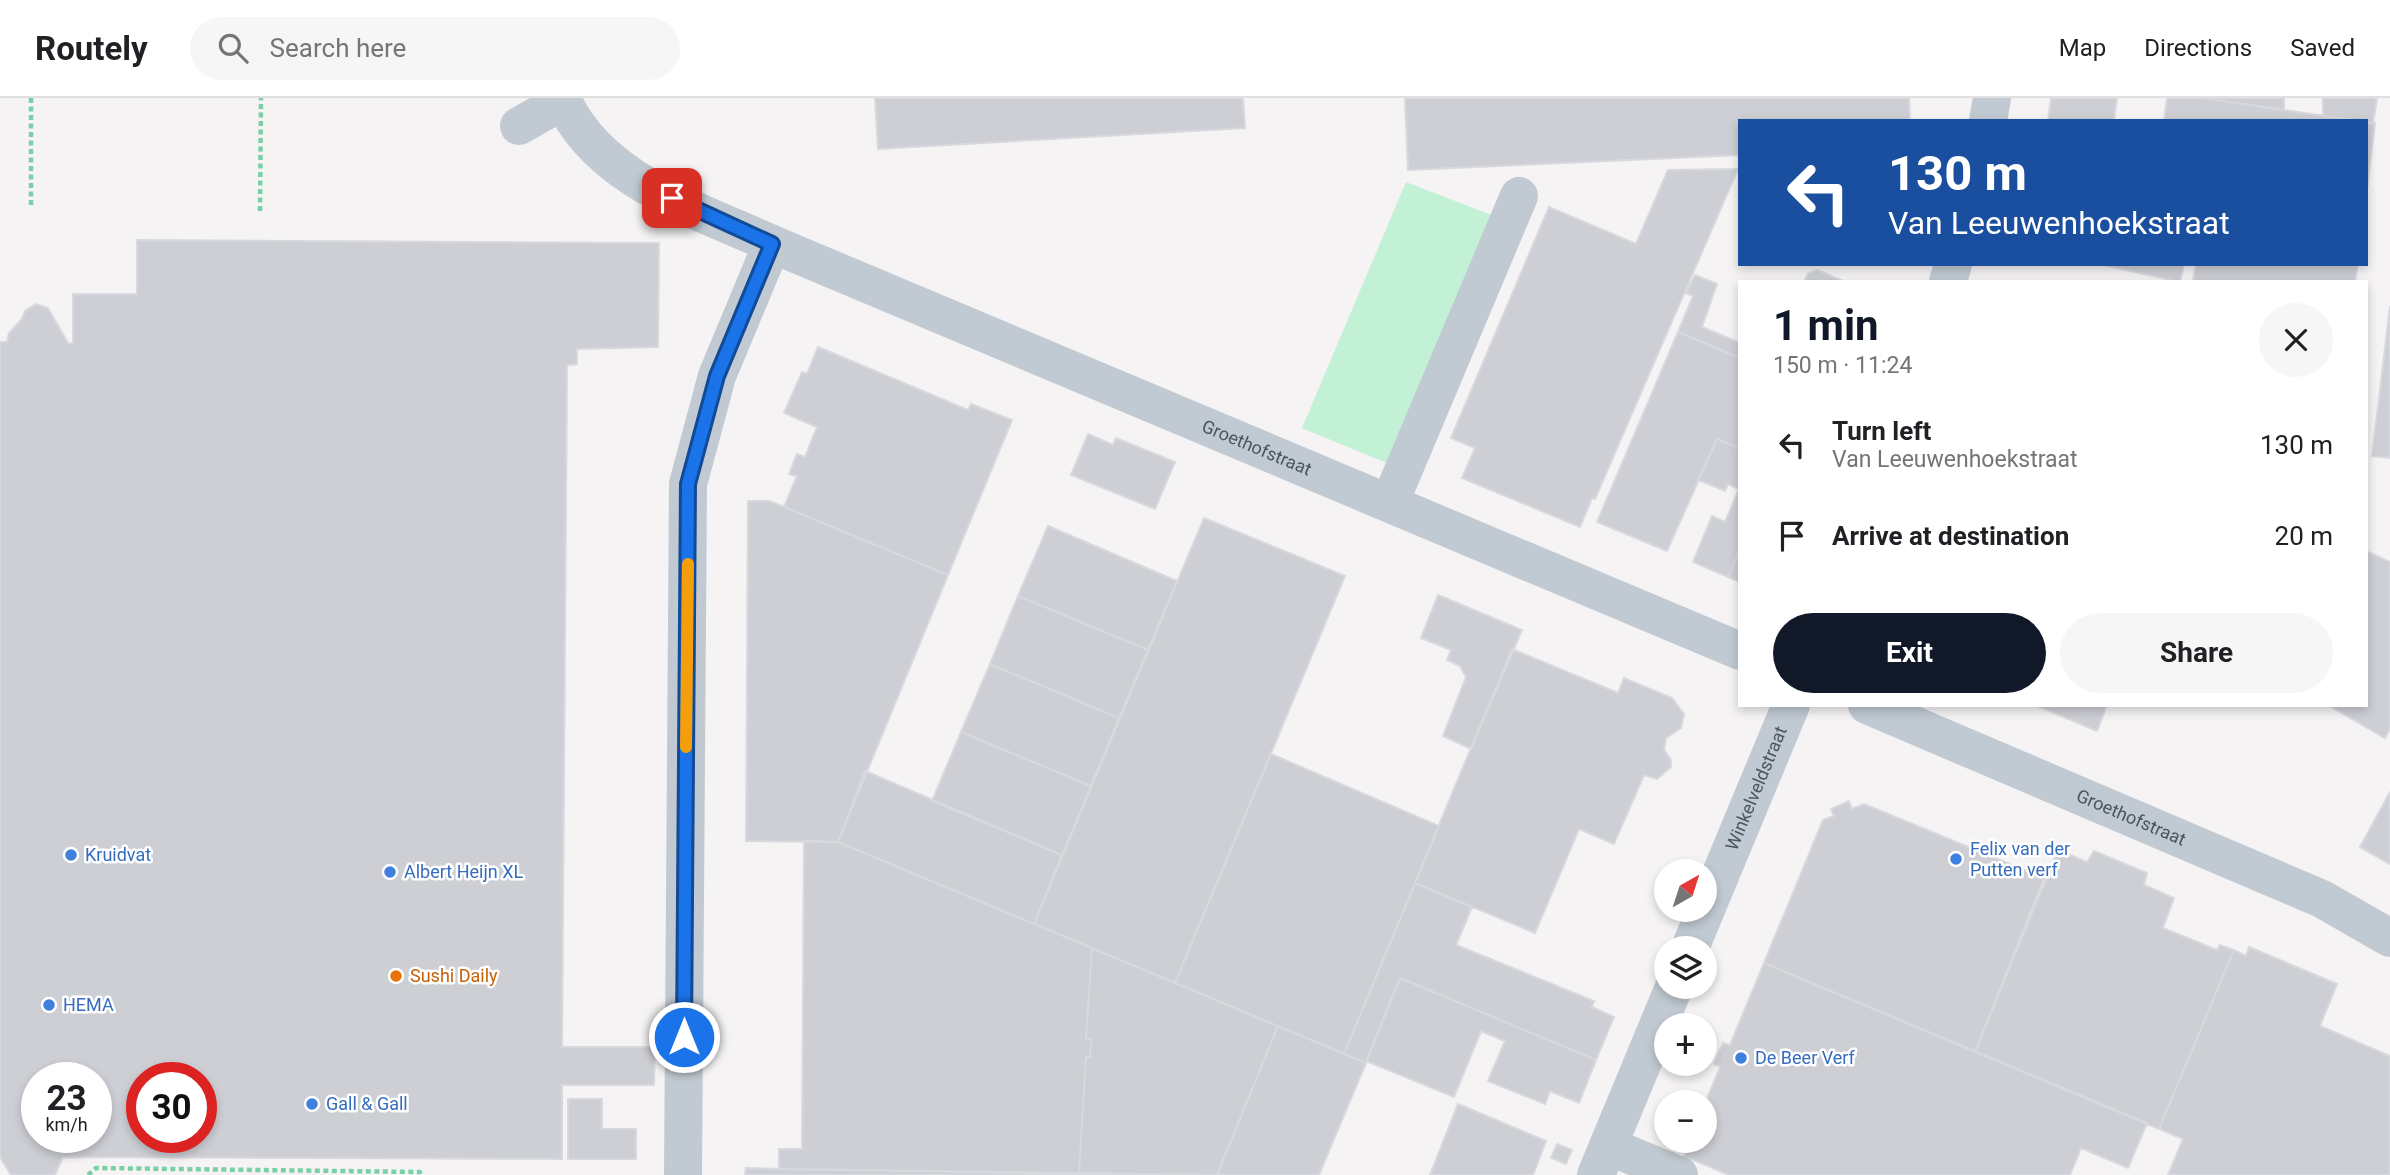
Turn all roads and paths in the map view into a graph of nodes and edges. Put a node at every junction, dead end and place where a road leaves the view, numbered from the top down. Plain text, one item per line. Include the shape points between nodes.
1 (31, 98) edge
2 (261, 98) edge
3 (1992, 98) edge
4 (563, 100) edge
5 (1988, 119) edge
6 (519, 126) dead end
7 (1519, 196) dead end
8 (31, 206) dead end
9 (260, 211) dead end
10 (772, 244) junction
11 (1390, 502) junction
12 (1738, 650) edge
13 (1790, 707) edge
14 (1872, 707) edge
15 (1695, 936) edge
16 (2390, 938) edge
17 (1669, 999) edge
18 (1602, 1160) edge
19 (118, 1168) junction
20 (191, 1172) edge
21 (88, 1175) edge
22 (117, 1175) edge
23 (419, 1175) edge
24 (683, 1175) edge
25 (1679, 1175) edge

1 - 8 path
2 - 9 path
3 - 5 street
4 - 6 street
4 - 10 street, Groethofstraat via 598,151 647,187
7 - 11 street
10 - 11 street, Groethofstraat
10 - 24 street via 717,376 688,484
11 - 12 street, Groethofstraat
13 - 15 street, Winkelveldstraat
14 - 16 street, Groethofstraat via 2322,899
17 - 18 street
18 - 25 street
19 - 20 path
19 - 21 path via 96,1168
19 - 22 path
20 - 23 path

